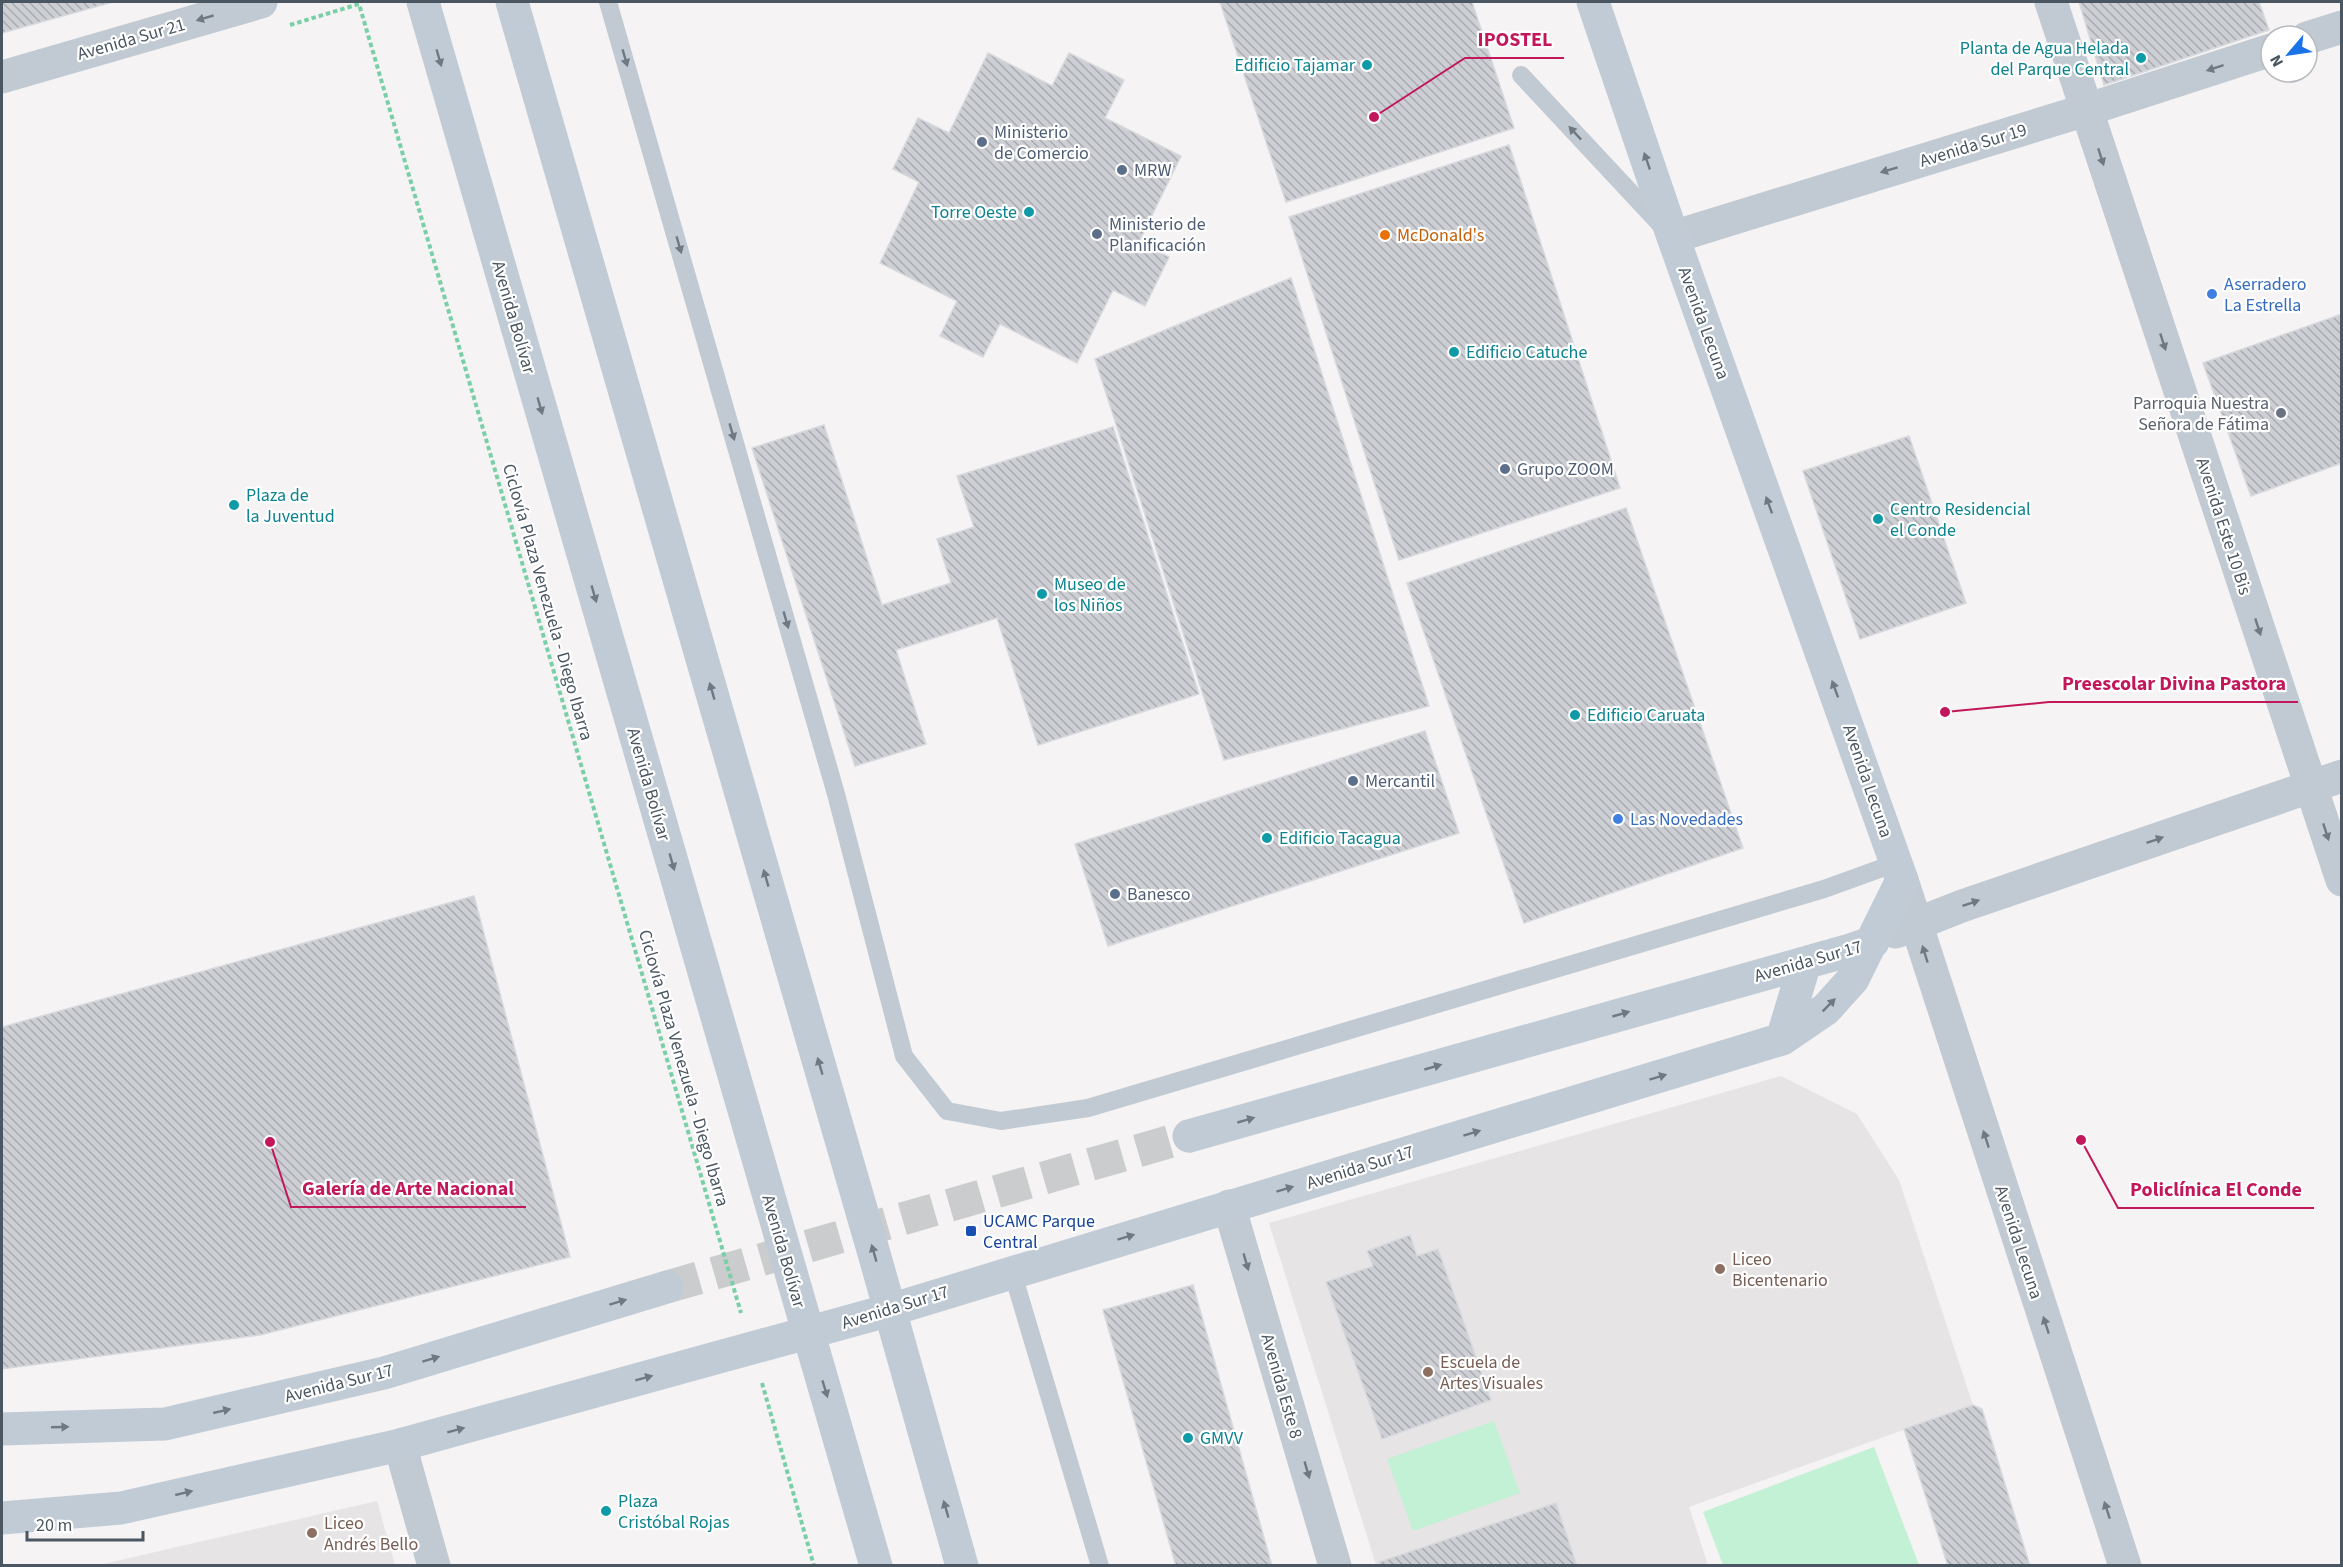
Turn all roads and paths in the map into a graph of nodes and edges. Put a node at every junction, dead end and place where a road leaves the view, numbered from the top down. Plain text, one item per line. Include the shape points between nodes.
1 (261, 2) edge
2 (423, 2) edge
3 (512, 2) edge
4 (608, 2) edge
5 (1593, 2) edge
6 (2051, 2) edge
7 (281, 27) dead end
8 (2342, 27) edge
9 (2319, 34) edge
10 (2259, 54) edge
11 (1521, 75) dead end
12 (2, 77) edge
13 (2086, 110) junction
14 (1673, 237) junction
15 (2342, 776) edge
16 (2311, 787) junction
17 (1899, 871) junction
18 (2342, 880) edge
19 (1916, 923) junction
20 (1873, 942) junction
21 (1805, 963) junction
22 (1782, 1039) junction
23 (1189, 1136) tunnel mouth
24 (1229, 1206) junction
25 (1012, 1271) junction
26 (668, 1287) tunnel mouth
27 (890, 1310) junction
28 (808, 1333) junction
29 (752, 1348) junction
30 (2, 1429) edge
31 (400, 1445) junction
32 (2, 1518) edge
33 (434, 1566) edge
34 (814, 1566) edge
35 (876, 1566) edge
36 (962, 1566) edge
37 (1100, 1566) edge
38 (1335, 1566) edge
39 (2125, 1566) edge

1 -> 12 street, Avenida Sur 21
2 -> 28 main road, Avenida Bolívar
27 -> 3 main road
4 -> 17 lane via 832,783 904,1056 947,1111 1001,1121 1088,1108 1824,889
14 -> 5 main road, Avenida Lecuna
6 - 13 street, Avenida Este 10 Bis
7 - 29 path, Ciclovía Plaza Venezuela - Diego Ibarra via 359,4
8 - 9 street
10 -> 13 street, Avenida Sur 19
14 -> 11 lane
13 -> 14 street, Avenida Sur 19
13 -> 16 street, Avenida Este 10 Bis
17 -> 14 main road, Avenida Lecuna
15 - 16 street, Avenida Sur 17
16 -> 18 street, Avenida Este 10 Bis
19 -> 16 street, Avenida Sur 17
17 - 19 street, Avenida Lecuna
17 - 20 main road, Avenida Sur 17
19 - 20 street, Avenida Sur 17
39 -> 19 street, Avenida Lecuna
20 - 21 main road, Avenida Sur 17
22 -> 20 main road, Avenida Sur 17 via 1826,1009 1853,979
21 - 22 main road
23 -> 21 main road, Avenida Sur 17
24 -> 22 main road, Avenida Sur 17
25 -> 24 main road, Avenida Sur 17
24 -> 38 street, Avenida Este 8
25 - 27 main road, Avenida Sur 17
25 - 37 lane
30 -> 26 main road, Avenida Sur 17 via 165,1424 384,1373
27 - 28 main road, Avenida Sur 17
36 -> 27 main road
28 - 29 main road, Avenida Sur 17
28 -> 35 main road, Avenida Bolívar
31 -> 29 main road, Avenida Sur 17
29 - 34 path, Ciclovía Plaza Venezuela - Diego Ibarra
32 -> 31 main road, Avenida Sur 17 via 121,1508
31 - 33 street

